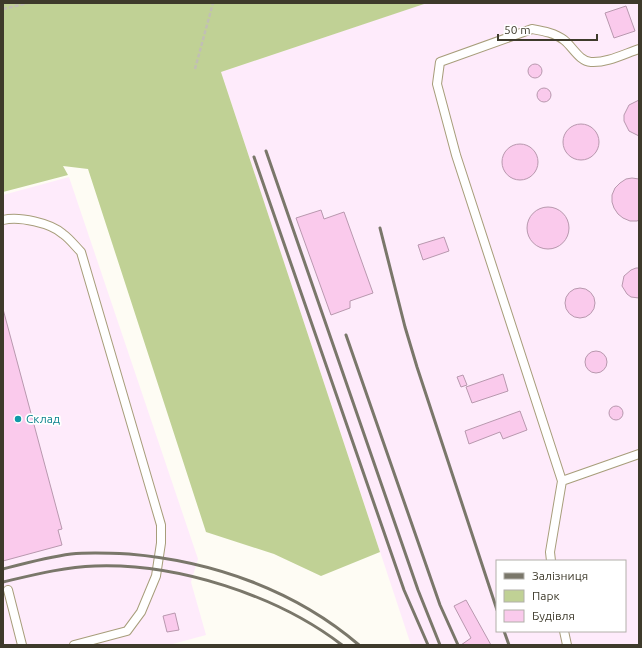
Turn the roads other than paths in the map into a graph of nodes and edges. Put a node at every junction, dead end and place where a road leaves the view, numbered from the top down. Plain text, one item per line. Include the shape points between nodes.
1 (639, 49) edge
2 (3, 220) edge
3 (639, 454) edge
4 (562, 481) junction
5 (551, 560) edge
6 (8, 590) dead end
7 (564, 632) edge
8 (22, 645) edge
9 (74, 645) edge
10 (567, 645) edge

1 - 4 lane via 604,61 589,62 579,56 564,40 548,32 532,29 440,62 437,84 456,155
2 - 9 lane via 11,218 40,222 63,233 81,252 161,525 156,576 138,617 127,631
3 - 4 lane
4 - 5 lane
6 - 8 lane
7 - 10 lane

